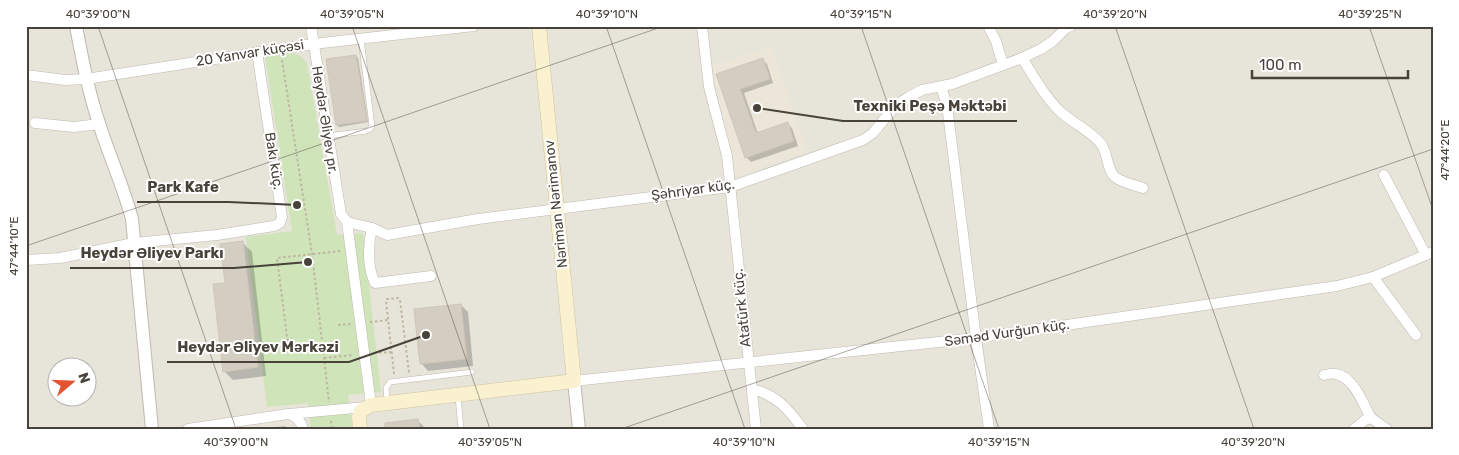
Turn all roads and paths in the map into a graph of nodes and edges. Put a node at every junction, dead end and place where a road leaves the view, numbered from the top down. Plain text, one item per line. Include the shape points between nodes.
1 (76, 26) edge
2 (311, 26) edge
3 (474, 26) edge
4 (539, 26) edge
5 (702, 26) edge
6 (988, 26) edge
7 (1071, 26) edge
8 (361, 39) junction
9 (314, 44) junction
10 (257, 52) junction
11 (281, 53) dead end
12 (1022, 58) junction
13 (1003, 65) junction
14 (26, 75) edge
15 (86, 79) junction
16 (941, 87) junction
17 (35, 124) dead end
18 (99, 124) junction
19 (328, 136) junction
20 (1384, 175) dead end
21 (730, 187) junction
22 (1143, 188) dead end
23 (557, 208) junction
24 (344, 218) junction
25 (372, 228) junction
26 (134, 243) junction
27 (346, 251) dead end
28 (312, 254) junction
29 (1429, 254) edge
30 (26, 260) edge
31 (431, 276) dead end
32 (1373, 278) junction
33 (1416, 335) dead end
34 (976, 338) junction
35 (322, 350) junction
36 (748, 362) junction
37 (472, 372) dead end
38 (1324, 375) dead end
39 (410, 380) junction
40 (574, 381) junction
41 (395, 382) junction
42 (752, 389) junction
43 (458, 395) junction
44 (329, 402) dead end
45 (387, 404) junction
46 (288, 414) junction
47 (364, 415) edge
48 (1371, 418) junction
49 (331, 420) dead end
50 (152, 429) edge
51 (188, 429) edge
52 (303, 429) edge
53 (332, 429) edge
54 (461, 429) edge
55 (579, 429) edge
56 (756, 429) edge
57 (803, 429) edge
58 (989, 429) edge
59 (1354, 429) edge
60 (1387, 429) edge

1 - 15 street
2 - 9 street, Heydər Əliyev pr.
3 - 8 street, 20 Yanvar küçəsi
4 - 23 main road, Nəriman Nərimanov
5 - 21 street, Atatürk küç. via 709,87
6 - 13 street
7 - 12 street, Şəhriyar küç. via 1041,49
8 - 9 street, 20 Yanvar küçəsi
8 - 19 lane via 372,126 366,131
9 - 10 street, 20 Yanvar küçəsi
9 - 19 street, Heydər Əliyev pr.
10 - 15 street, 20 Yanvar küçəsi
10 - 26 street, Bakı küç. via 282,217 280,223 217,235
11 - 28 path
12 - 13 street, Şəhriyar küç.
12 - 22 street via 1062,113 1103,146 1113,175
13 - 16 street, Şəhriyar küç.
14 - 15 street, 20 Yanvar küçəsi
15 - 18 street
16 - 21 street, Şəhriyar küç. via 922,90 896,105 863,140
16 - 34 street via 947,105
17 - 18 street via 74,127
18 - 26 street via 127,200
19 - 24 street, Heydər Əliyev pr.
20 - 29 street
21 - 23 street, Şəhriyar küç.
21 - 36 street, Atatürk küç.
23 - 25 street, Şəhriyar küç. via 398,234 387,235
23 - 40 main road, Nəriman Nərimanov
24 - 25 street, Şəhriyar küç.
24 - 47 street, Heydər Əliyev pr.
25 - 31 street via 368,249 375,283
26 - 30 street, Bakı küç. via 60,258
26 - 50 street
27 - 28 path
28 - 35 path
28 - 35 path via 277,258 289,353
29 - 32 street, Səməd Vurğun küç.
32 - 33 street
32 - 34 street, Səməd Vurğun küç. via 1337,286
34 - 36 street, Səməd Vurğun küç.
34 - 58 street
35 - 44 path
36 - 40 street, Səməd Vurğun küç.
36 - 42 street, Atatürk küç.
37 - 39 lane
38 - 48 street via 1335,373 1343,376
39 - 41 lane
39 - 41 path via 400,300 387,299
40 - 43 main road
40 - 55 street
41 - 45 lane via 390,382 386,388
42 - 56 street, Atatürk küç.
42 - 57 street via 773,397 790,411
43 - 45 main road
43 - 54 lane
45 - 47 main road
46 - 47 street
46 - 51 street
46 - 52 street via 299,420
48 - 59 street
48 - 60 street
49 - 53 path

